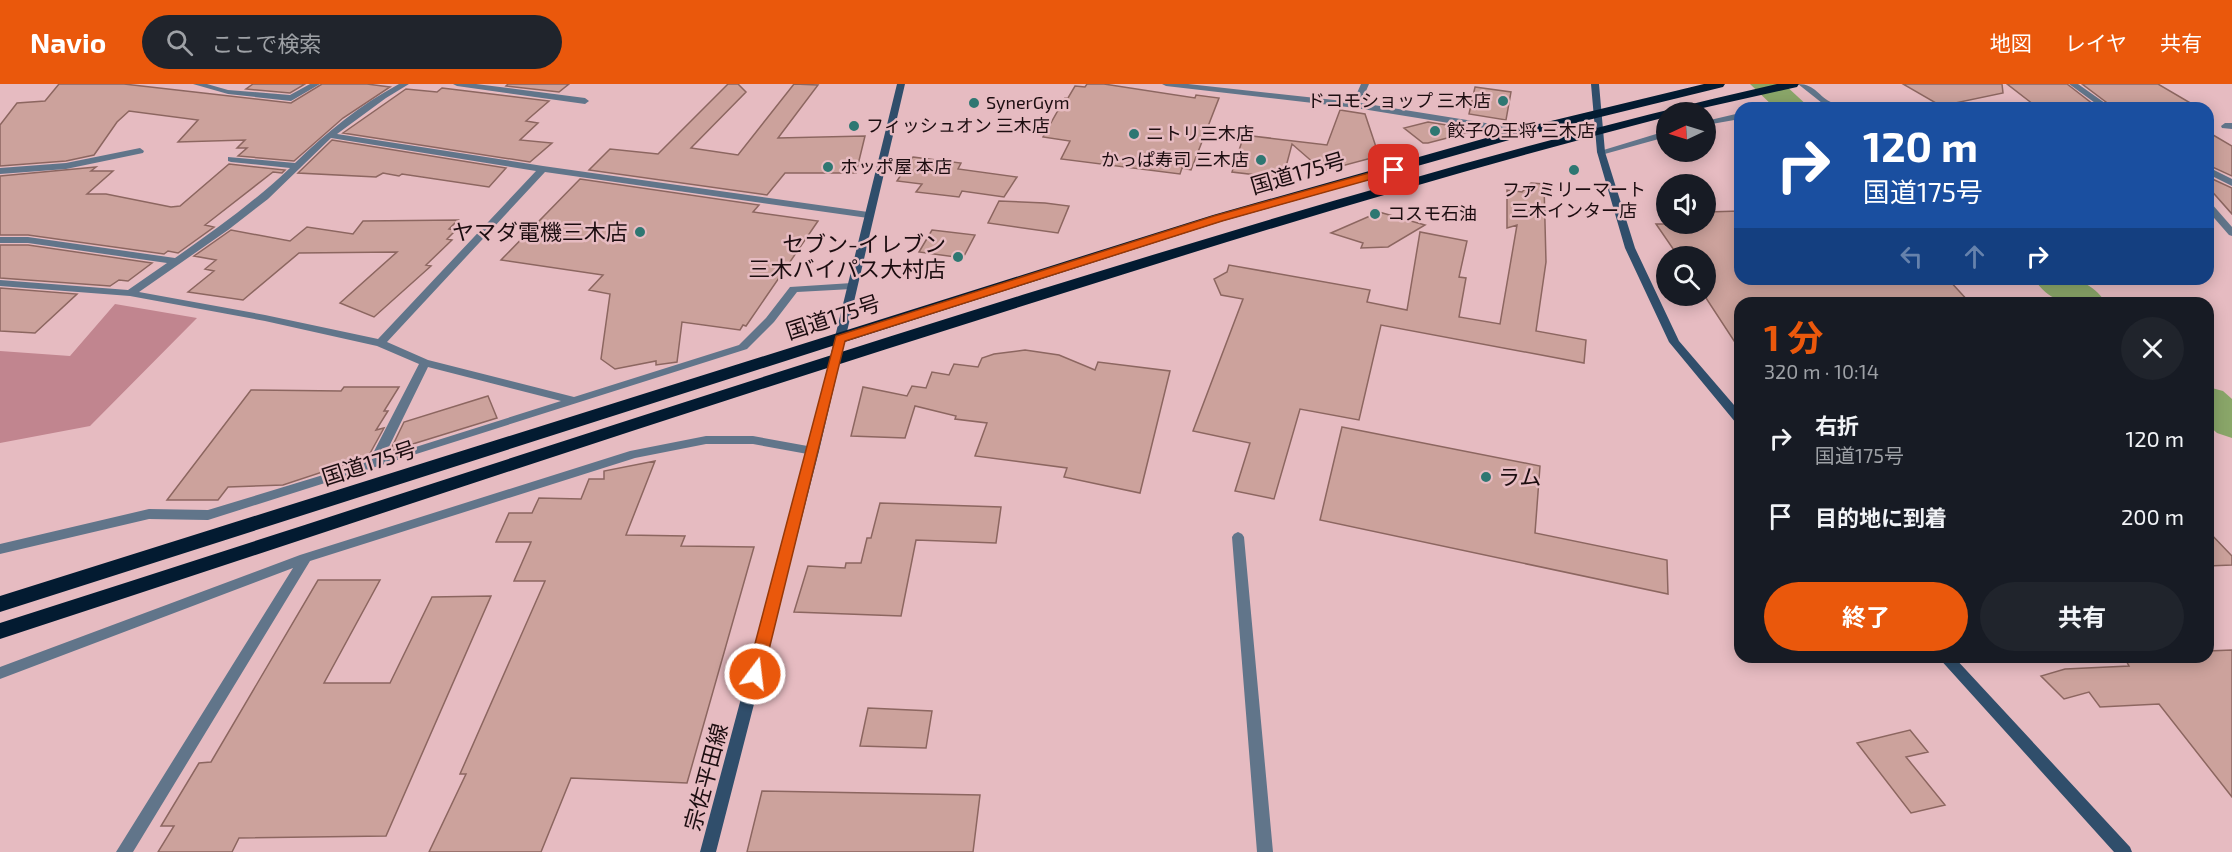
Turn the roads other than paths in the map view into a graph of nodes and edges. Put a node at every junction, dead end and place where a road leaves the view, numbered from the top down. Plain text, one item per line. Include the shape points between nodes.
1 (197, 84) edge
2 (241, 84) edge
3 (316, 84) edge
4 (405, 84) edge
5 (457, 84) edge
6 (902, 84) edge
7 (1166, 84) edge
8 (1365, 84) edge
9 (1595, 84) edge
10 (1719, 84) edge
11 (1793, 84) edge
12 (1803, 84) edge
13 (2073, 84) edge
14 (228, 92) junction
15 (585, 101) dead end
16 (1713, 102) edge
17 (1826, 102) edge
18 (2099, 102) edge
19 (1356, 105) junction
20 (1656, 114) edge
21 (1734, 117) edge
22 (1599, 121) junction
23 (1716, 121) edge
24 (1523, 132) junction
25 (329, 135) junction
26 (1656, 137) edge
27 (140, 151) dead end
28 (1601, 152) junction
29 (231, 159) dead end
30 (299, 166) junction
31 (543, 169) junction
32 (0, 171) edge
33 (2214, 174) edge
34 (2232, 183) edge
35 (2214, 212) edge
36 (868, 214) junction
37 (2232, 234) edge
38 (0, 240) edge
39 (175, 261) junction
40 (0, 283) edge
41 (852, 286) junction
42 (130, 293) junction
43 (840, 339) junction
44 (380, 344) junction
45 (835, 359) junction
46 (424, 363) junction
47 (573, 400) junction
48 (1734, 413) edge
49 (813, 451) junction
50 (374, 464) junction
51 (1238, 537) dead end
52 (0, 549) edge
53 (305, 558) junction
54 (0, 604) edge
55 (0, 631) edge
56 (1951, 663) edge
57 (0, 673) edge
58 (124, 852) edge
59 (708, 852) edge
60 (1265, 852) edge
61 (2124, 852) edge

1 - 14 street
2 - 14 street
3 - 14 street via 291,98
4 - 25 street
5 - 15 street
6 - 36 main road, 宗佐平田線
7 - 19 street
8 - 19 street
9 - 22 main road
10 - 22 highway, 国道175号
11 - 16 highway, 国道175号
12 - 17 street
13 - 18 street
19 - 24 street
20 - 22 highway, 国道175号
21 - 23 street
22 - 24 highway, 国道175号
22 - 28 main road
22 - 45 highway, 国道175号
24 - 43 highway, 国道175号 via 1218,218
25 - 30 street
25 - 31 street
26 - 28 street
27 - 32 street via 66,166
28 - 48 main road via 1630,248 1674,342
29 - 30 street
30 - 39 street via 257,203
31 - 36 street
31 - 44 street
33 - 34 street
35 - 37 street
36 - 41 main road, 宗佐平田線
38 - 39 street via 28,240
39 - 42 street
40 - 42 street
41 - 43 main road, 宗佐平田線
41 - 47 street via 795,289 743,347
42 - 44 street
43 - 45 main road, 宗佐平田線
43 - 54 highway, 国道175号
44 - 46 street
45 - 49 main road, 宗佐平田線
45 - 55 highway, 国道175号
46 - 47 street
46 - 50 street
47 - 50 street
49 - 53 street via 753,440 706,440 634,454
49 - 59 main road, 宗佐平田線
50 - 52 street via 208,515 149,514
51 - 60 street
53 - 57 street
53 - 58 street
56 - 61 main road

